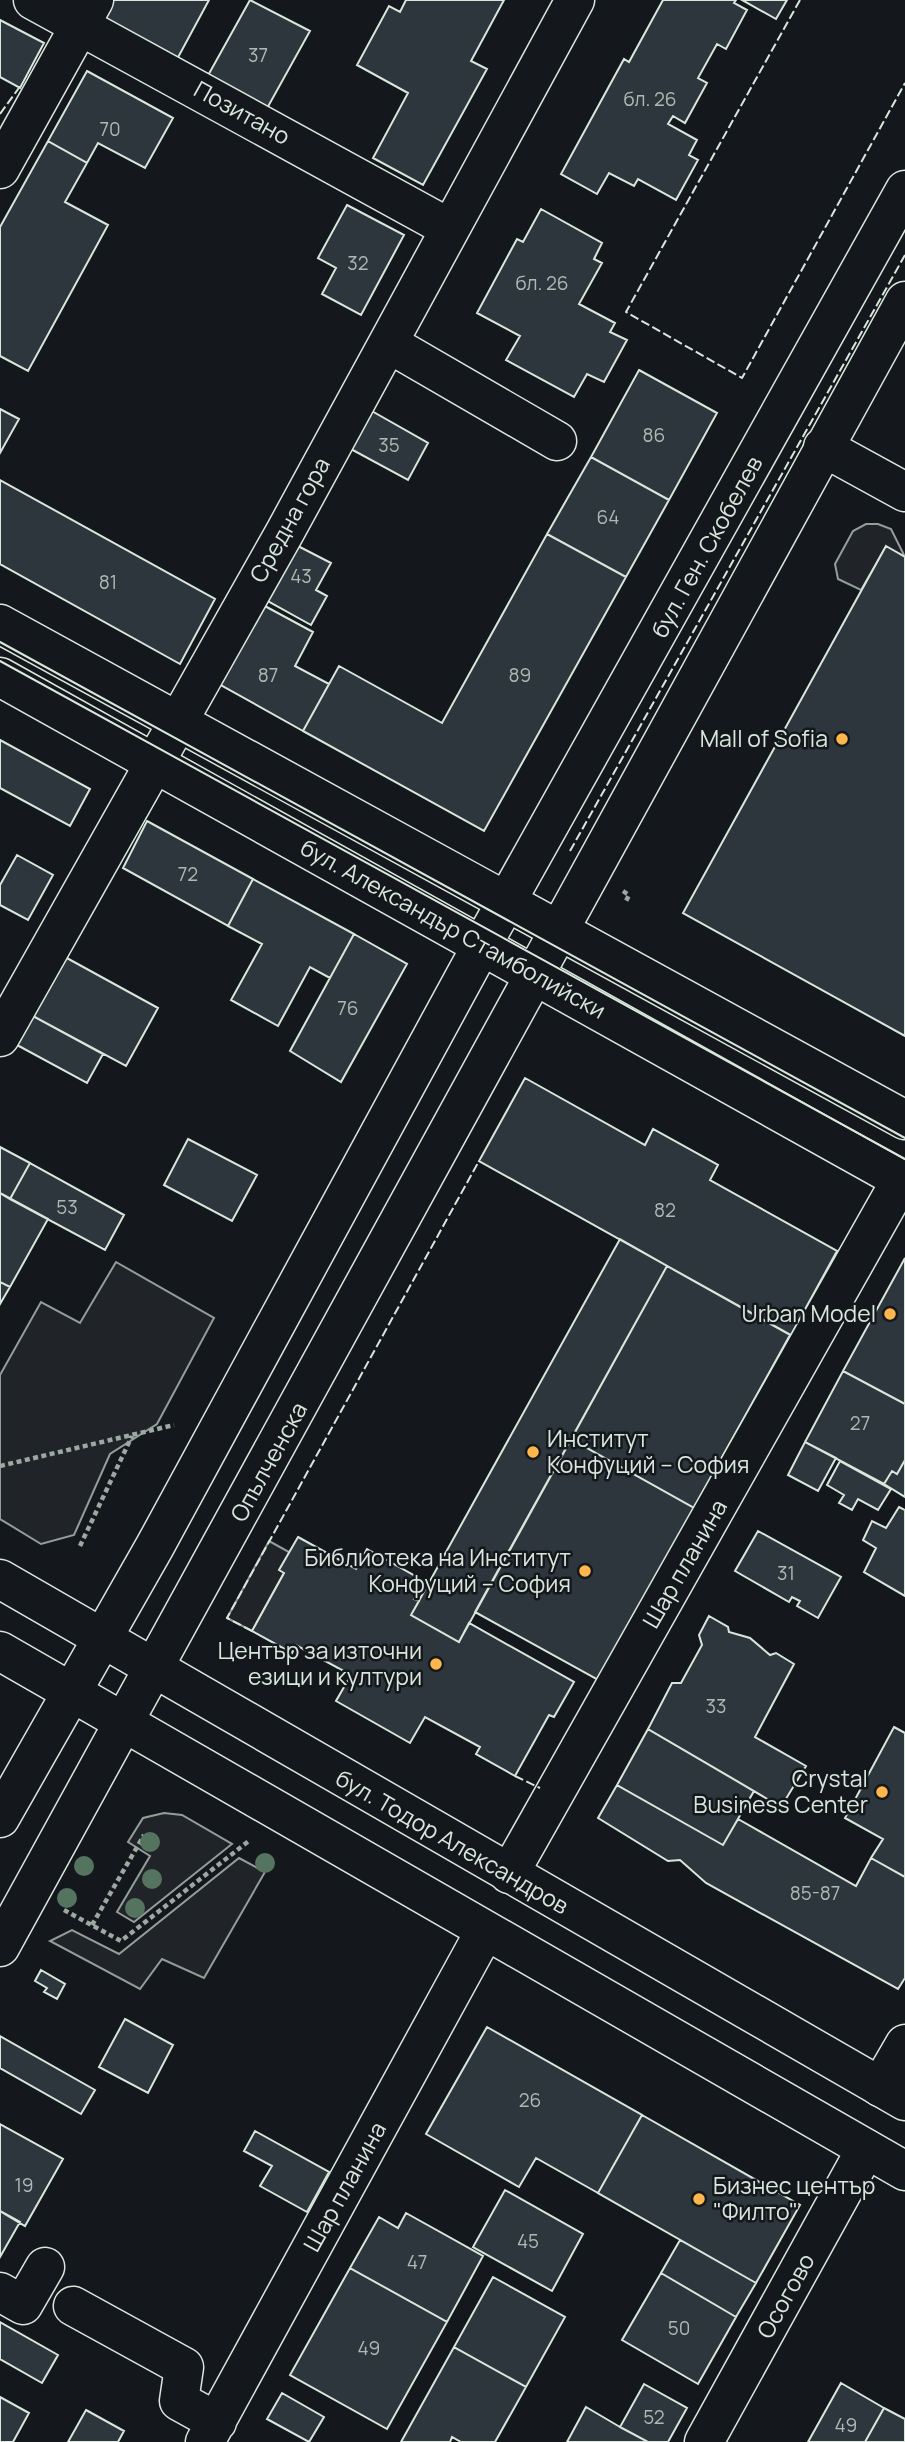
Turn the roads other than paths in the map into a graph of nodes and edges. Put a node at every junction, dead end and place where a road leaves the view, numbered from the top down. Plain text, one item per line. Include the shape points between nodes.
1 (33, 0) edge
2 (575, 0) edge
3 (87, 13) edge
4 (0, 169) edge
5 (905, 190) edge
6 (449, 228) junction
7 (905, 301) edge
8 (388, 343) junction
9 (557, 440) dead end
10 (824, 447) junction
11 (905, 492) edge
12 (0, 624) edge
13 (0, 677) edge
14 (177, 721) junction
15 (154, 762) junction
16 (506, 902) junction
17 (558, 930) junction
18 (482, 945) junction
19 (535, 974) junction
20 (0, 1037) edge
21 (905, 1120) edge
22 (903, 1181) edge
23 (0, 1580) edge
24 (102, 1639) junction
25 (0, 1651) edge
26 (155, 1670) junction
27 (71, 1692) junction
28 (126, 1723) junction
29 (0, 1818) edge
30 (509, 1874) junction
31 (485, 1931) junction
32 (0, 1947) edge
33 (905, 2044) edge
34 (892, 2094) edge
35 (866, 2149) junction
36 (905, 2171) edge
37 (45, 2267) dead end
38 (0, 2292) edge
39 (73, 2306) dead end
40 (211, 2432) edge
41 (704, 2442) edge

1 - 3 main road, Позитано
2 - 6 main road, Средна гора
3 - 4 main road
3 - 6 main road, Позитано
5 - 16 main road, бул. Ген. Скобелев
6 - 8 main road, Средна гора
7 - 10 main road
8 - 9 main road
8 - 14 main road, Средна гора
10 - 11 main road
10 - 17 main road
12 - 14 main road
13 - 15 main road, бул. Александър Стамболийски
14 - 15 main road, Средна гора
14 - 16 main road
15 - 18 main road, бул. Александър Стамболийски
15 - 20 main road, Средна гора
16 - 17 main road
16 - 18 main road, бул. Ген. Скобелев
17 - 19 main road, Опълченска
17 - 21 main road
18 - 19 main road, бул. Александър Стамболийски
18 - 24 main road
19 - 22 main road, бул. Александър Стамболийски
19 - 26 main road, Опълченска
22 - 30 main road, Шар планина
23 - 24 main road, бул. Тодор Александров
24 - 26 main road, бул. Тодор Александров
24 - 27 main road
25 - 27 main road
26 - 28 main road, Опълченска
26 - 30 main road, бул. Тодор Александров
27 - 28 main road
27 - 29 main road
28 - 31 main road
28 - 32 main road, Опълченска
30 - 34 main road, бул. Тодор Александров
31 - 35 main road
31 - 40 main road, Шар планина
33 - 34 main road
35 - 36 main road
35 - 41 main road, Осогово
37 - 38 main road via 23,2305
39 - 40 main road via 184,2367 179,2401

